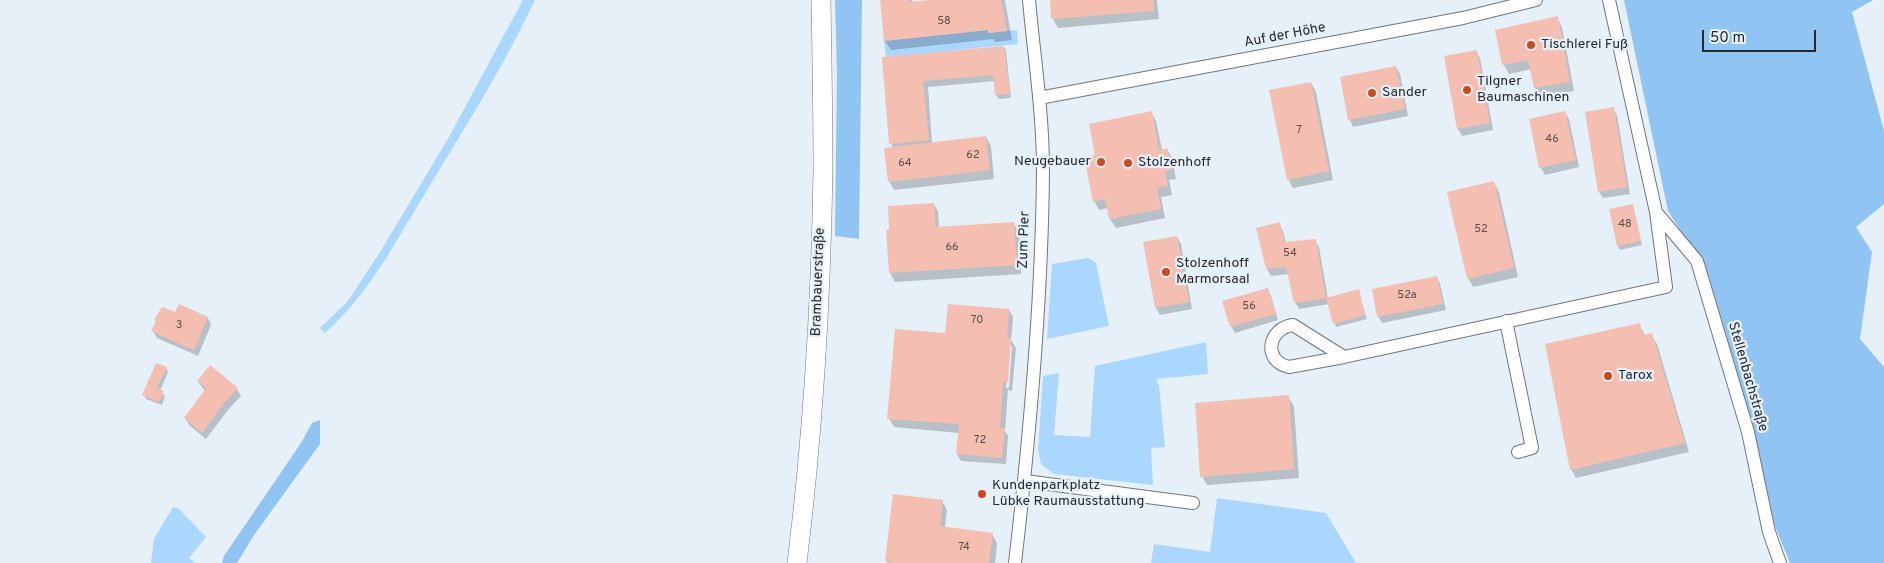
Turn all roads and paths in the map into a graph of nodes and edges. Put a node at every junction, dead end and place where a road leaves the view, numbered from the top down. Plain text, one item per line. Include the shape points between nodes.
1 (821, 0) edge
2 (1029, 0) edge
3 (1536, 0) edge
4 (1609, 0) edge
5 (1039, 98) junction
6 (1656, 212) junction
7 (1506, 321) junction
8 (1344, 357) junction
9 (1518, 452) dead end
10 (1025, 480) junction
11 (1193, 503) dead end
12 (797, 563) edge
13 (1015, 563) edge
14 (1780, 563) edge

1 - 12 main road, Brambauerstraße via 823,171 817,328
2 - 5 street, Zum Pier
3 - 5 street, Auf der Höhe via 1463,18
4 - 6 street, Stellenbachstraße
5 - 10 street, Zum Pier via 1043,169 1041,241
6 - 7 street, Stellenbachstraße via 1666,287
6 - 14 street, Stellenbachstraße via 1696,261 1748,432 1769,532
7 - 8 street, Stellenbachstraße
7 - 9 street via 1532,448
8 - 8 street, Stellenbachstraße via 1289,367 1274,359 1272,344 1279,330 1292,325
10 - 11 street
10 - 13 street, Zum Pier

